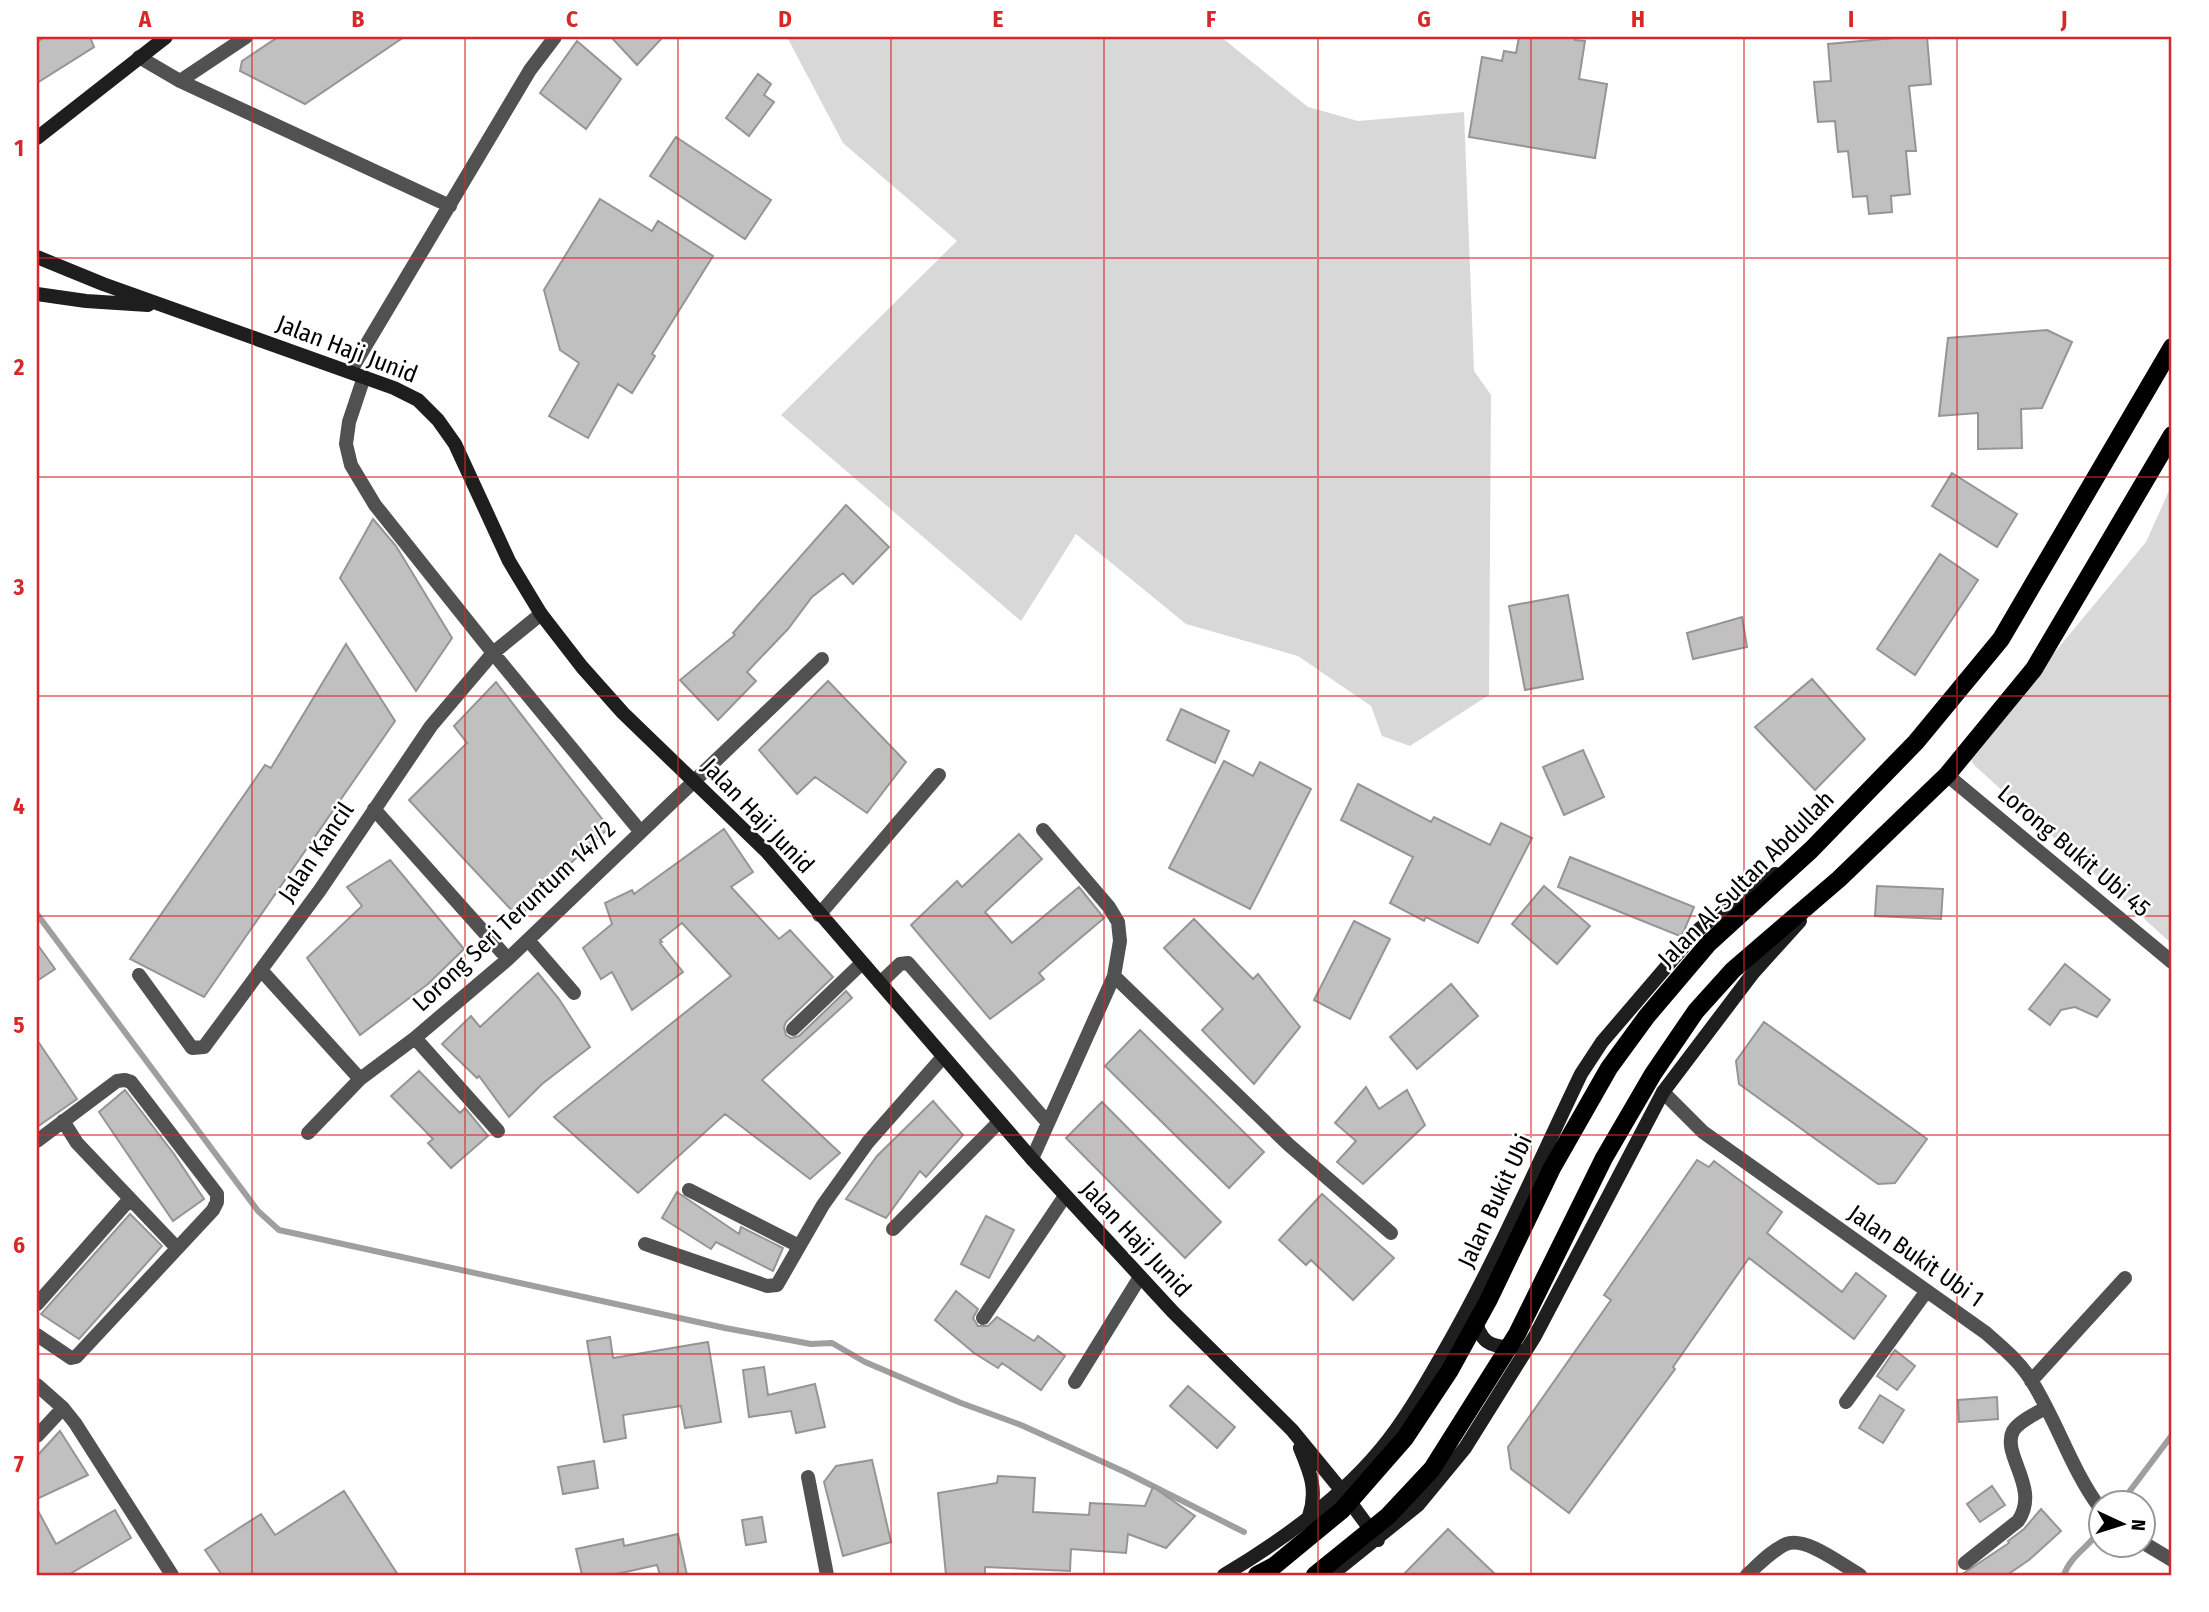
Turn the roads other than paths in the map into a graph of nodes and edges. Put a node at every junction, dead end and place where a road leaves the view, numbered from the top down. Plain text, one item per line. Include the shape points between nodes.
1 (166, 37) edge
2 (246, 37) edge
3 (555, 37) edge
4 (139, 57) junction
5 (180, 81) junction
6 (37, 138) edge
7 (450, 206) junction
8 (37, 257) edge
9 (37, 294) edge
10 (167, 306) junction
11 (2172, 347) edge
12 (357, 375) junction
13 (2172, 435) edge
14 (541, 614) junction
15 (492, 653) junction
16 (822, 659) dead end
17 (939, 775) dead end
18 (1947, 775) junction
19 (694, 782) junction
20 (374, 809) junction
21 (1043, 830) dead end
22 (640, 831) junction
23 (1811, 850) junction
24 (1839, 879) junction
25 (819, 915) junction
26 (528, 940) junction
27 (508, 959) junction
28 (2172, 962) edge
29 (862, 963) junction
30 (261, 970) junction
31 (139, 975) dead end
32 (1114, 976) junction
33 (880, 983) junction
34 (574, 993) dead end
35 (793, 1029) dead end
36 (415, 1038) junction
37 (943, 1057) junction
38 (360, 1079) junction
39 (1664, 1092) junction
40 (62, 1121) junction
41 (999, 1122) junction
42 (1048, 1123) junction
43 (498, 1131) dead end
44 (308, 1133) dead end
45 (37, 1141) edge
46 (1032, 1159) junction
47 (689, 1190) dead end
48 (1065, 1196) junction
49 (129, 1200) junction
50 (893, 1229) dead end
51 (1391, 1233) dead end
52 (645, 1244) dead end
53 (799, 1246) junction
54 (177, 1248) junction
55 (1140, 1277) junction
56 (2125, 1278) dead end
57 (1926, 1292) junction
58 (1474, 1300) junction
59 (37, 1304) edge
60 (983, 1318) dead end
61 (37, 1335) edge
62 (1535, 1336) junction
63 (2031, 1381) junction
64 (1075, 1382) dead end
65 (37, 1385) edge
66 (1846, 1402) dead end
67 (62, 1408) junction
68 (2045, 1408) junction
69 (1292, 1430) junction
70 (37, 1436) edge
71 (808, 1477) dead end
72 (1342, 1490) junction
73 (2089, 1490) edge
74 (1309, 1516) junction
75 (1378, 1540) junction
76 (2156, 1550) edge
77 (2172, 1560) edge
78 (1965, 1563) dead end
79 (172, 1575) edge
80 (827, 1575) edge
81 (1224, 1575) edge
82 (1257, 1575) edge
83 (1315, 1575) edge
84 (1331, 1575) edge
85 (1747, 1575) edge
86 (1860, 1575) edge

1 - 4 street
2 - 5 street
3 - 7 street via 530,70
4 - 5 street
4 - 6 street
5 - 7 street
7 - 12 street
8 - 10 street, Jalan Haji Junid
9 - 10 street
10 - 12 street, Jalan Haji Junid
11 - 23 main road, Jalan Al-Sultan Abdullah via 2001,639 1916,742
12 - 14 street, Jalan Haji Junid via 418,400 438,420 455,444 509,561
12 - 15 street via 346,444 351,465 375,505
13 - 18 main road via 2034,669
14 - 15 street, Jalan Kancil
14 - 19 street, Jalan Haji Junid via 623,713
15 - 20 street, Jalan Kancil via 432,726
15 - 22 street
16 - 19 street, Lorong Seri Teruntum 147/2
17 - 25 street
18 - 24 main road
18 - 28 street, Lorong Bukit Ubi 45
19 - 22 street, Lorong Seri Teruntum 147/2
19 - 25 street, Jalan Haji Junid via 767,852
20 - 27 street
20 - 30 street, Jalan Kancil
21 - 32 street via 1118,922
22 - 26 street, Lorong Seri Teruntum 147/2
23 - 58 street, Jalan Bukit Ubi via 1697,931 1602,1042 1581,1074
23 - 82 main road, Jalan Al-Sultan Abdullah via 1709,943 1609,1068 1552,1168 1450,1370 1405,1438 1342,1510
24 - 39 street via 1752,973
24 - 83 main road via 1733,970 1696,1011 1604,1158 1517,1334 1432,1469 1388,1516
25 - 29 street, Jalan Haji Junid
26 - 27 street, Lorong Seri Teruntum 147/2
26 - 34 street
27 - 36 street, Lorong Seri Teruntum 147/2
29 - 33 street, Jalan Haji Junid
29 - 35 street
30 - 31 street, Jalan Kancil via 198,1049 192,1048
30 - 38 street
32 - 42 street
32 - 51 street via 1289,1145
33 - 37 street, Jalan Haji Junid
33 - 42 street via 900,964 908,963
36 - 38 street, Lorong Seri Teruntum 147/2
36 - 43 street
37 - 41 street, Jalan Haji Junid
37 - 53 street via 868,1142
38 - 44 street, Lorong Seri Teruntum 147/2
39 - 57 street, Jalan Bukit Ubi 1 via 1703,1132
39 - 62 street
40 - 45 street
40 - 49 street
40 - 54 street via 117,1082 131,1082 217,1194 213,1210
41 - 46 street, Jalan Haji Junid
41 - 50 street
42 - 46 street
46 - 48 street, Jalan Haji Junid
47 - 53 street
48 - 55 street, Jalan Haji Junid
48 - 60 street
49 - 54 street
49 - 59 street
52 - 53 street via 773,1287
54 - 61 street via 76,1357
55 - 64 street
55 - 69 street, Jalan Haji Junid
56 - 63 street
57 - 63 street, Jalan Bukit Ubi 1 via 1986,1333
57 - 66 street
58 - 62 street via 1477,1328 1485,1341 1499,1347 1518,1346
58 - 72 street, Jalan Bukit Ubi via 1407,1416
62 - 75 street via 1465,1448 1419,1505
63 - 68 street, Jalan Bukit Ubi 1
65 - 67 street
67 - 70 street
67 - 79 street
68 - 73 street, Jalan Bukit Ubi 1
68 - 78 street via 2016,1427 2011,1440 2025,1488 2024,1513
69 - 72 street, Jalan Haji Junid
69 - 74 street via 1312,1480 1314,1502
71 - 80 street
72 - 74 street, Jalan Bukit Ubi
72 - 75 street, Jalan Haji Junid
74 - 81 street, Jalan Bukit Ubi
75 - 84 street
76 - 77 street
85 - 86 street via 1788,1543 1810,1545

